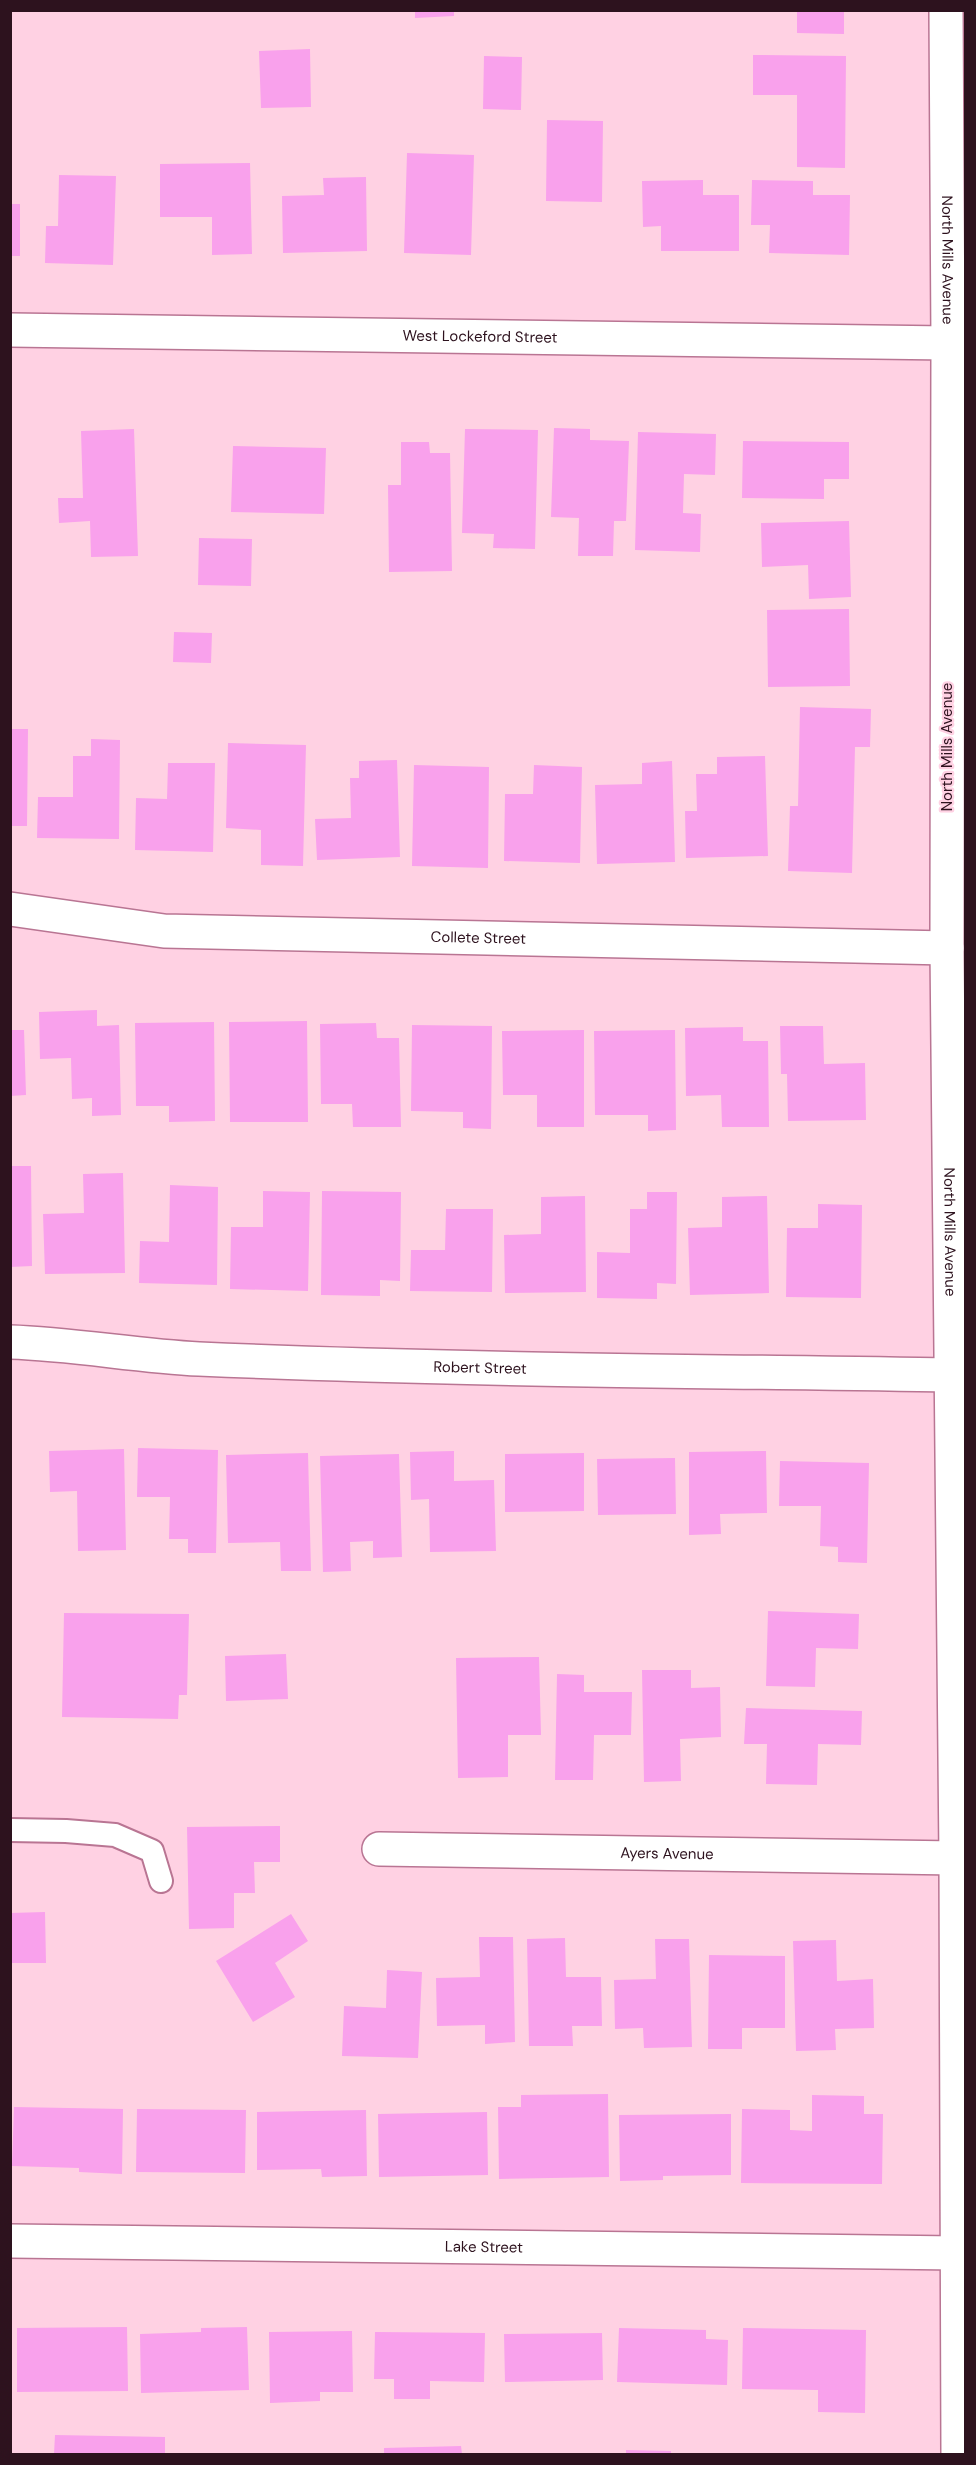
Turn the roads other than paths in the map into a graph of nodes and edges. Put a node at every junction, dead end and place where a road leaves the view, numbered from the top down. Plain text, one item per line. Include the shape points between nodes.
1 (946, 10) edge
2 (10, 330) edge
3 (948, 343) junction
4 (10, 909) edge
5 (947, 948) junction
6 (958, 1163) edge
7 (10, 1342) edge
8 (951, 1375) junction
9 (960, 1824) edge
10 (10, 1830) edge
11 (379, 1849) dead end
12 (956, 1858) junction
13 (161, 1881) dead end
14 (961, 2206) edge
15 (10, 2241) edge
16 (957, 2253) junction
17 (958, 2454) edge

1 - 3 street, North Mills Avenue
2 - 3 street, West Lockeford Street
3 - 5 street, North Mills Avenue
4 - 5 street, Collete Street via 164,931
5 - 6 street, North Mills Avenue
6 - 8 street, North Mills Avenue
7 - 8 street, Robert Street via 195,1359 441,1368
8 - 9 street, North Mills Avenue
9 - 12 street, North Mills Avenue
10 - 13 lane via 115,1835 152,1851
11 - 12 street, Ayers Avenue
12 - 14 street, North Mills Avenue
14 - 16 street, North Mills Avenue
15 - 16 street, Lake Street
16 - 17 street, North Mills Avenue

